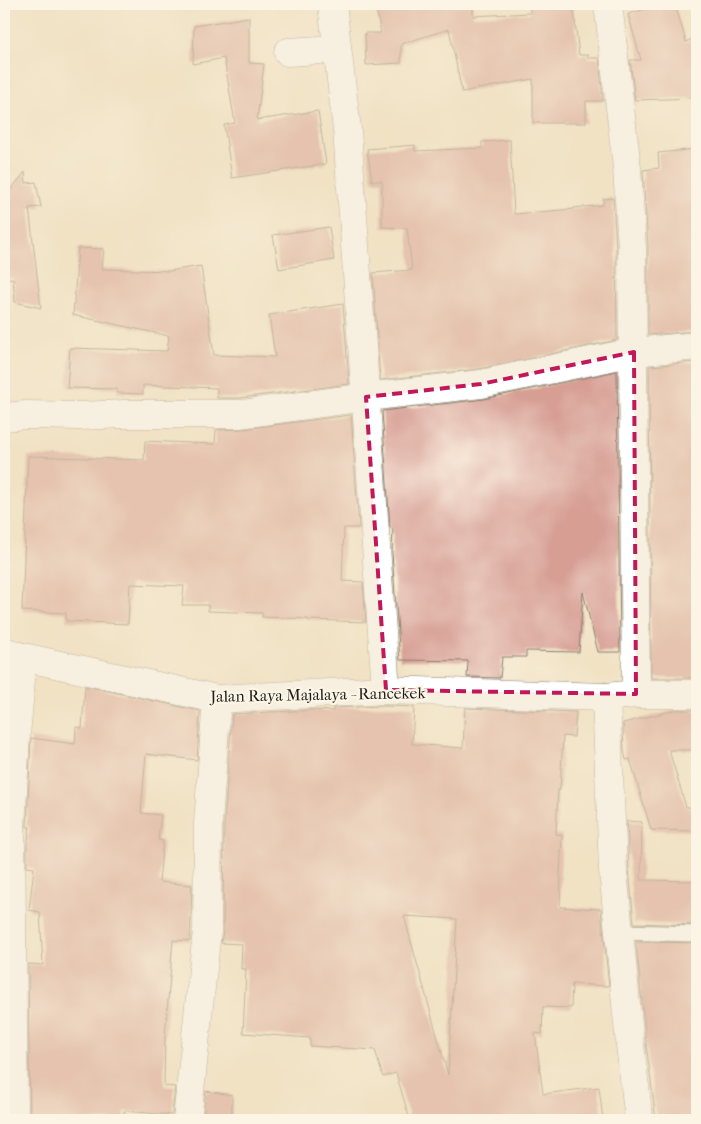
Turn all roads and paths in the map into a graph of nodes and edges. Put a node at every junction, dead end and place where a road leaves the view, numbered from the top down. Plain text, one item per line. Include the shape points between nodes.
1 (332, 4) edge
2 (608, 4) edge
3 (337, 49) junction
4 (288, 52) dead end
5 (697, 346) edge
6 (634, 352) junction
7 (366, 397) junction
8 (4, 416) edge
9 (13, 654) edge
10 (386, 690) junction
11 (636, 694) junction
12 (697, 694) edge
13 (606, 697) junction
14 (217, 699) junction
15 (619, 932) junction
16 (697, 934) edge
17 (14, 1120) edge
18 (187, 1120) edge
19 (639, 1120) edge

1 - 3 street
2 - 6 street via 627,168
3 - 4 street
3 - 7 street via 347,130
5 - 6 street
6 - 7 street via 481,384
6 - 11 street
7 - 8 street via 242,414
7 - 10 street
9 - 14 street, Jalan Raya Majalaya - Rancekek
9 - 17 street via 16,735 11,828
10 - 13 street, Jalan Raya Majalaya - Rancekek
10 - 14 street, Jalan Raya Majalaya - Rancekek
11 - 12 street, Jalan Raya Majalaya - Rancekek
11 - 13 street, Jalan Raya Majalaya - Rancekek
13 - 15 street via 613,870
14 - 18 street via 208,823 207,931
15 - 16 lane
15 - 19 street

